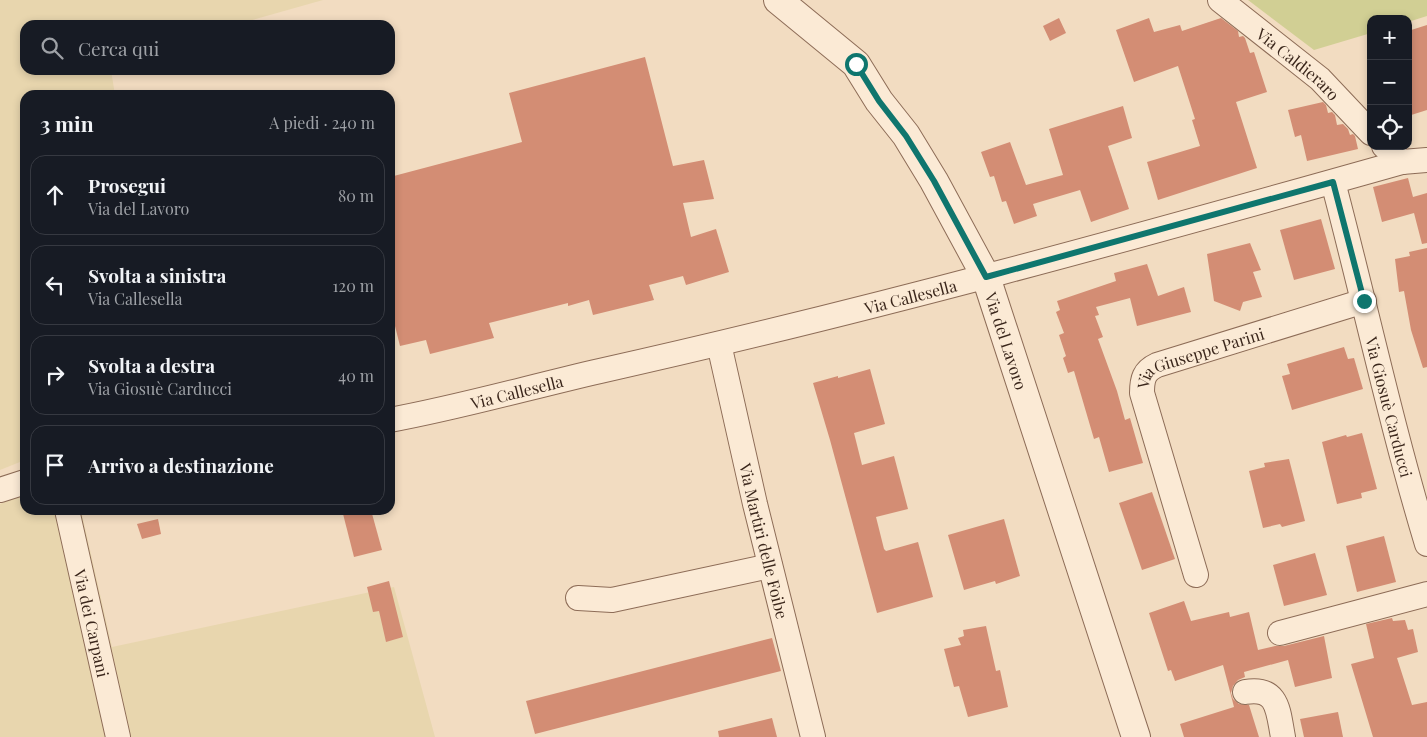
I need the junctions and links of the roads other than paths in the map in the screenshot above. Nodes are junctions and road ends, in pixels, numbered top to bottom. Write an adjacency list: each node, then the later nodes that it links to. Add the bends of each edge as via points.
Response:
1 (778, 0): 8 (street, Via del Lavoro, via 856,64 934,181)
2 (1220, 0): 3 (street, Via Caldieraro, via 1320,79)
3 (1367, 130)
4 (1388, 150): 6 (street)
5 (1427, 160): 6 (street, Via Callesella)
6 (1402, 162): 7 (street, Via Callesella)
7 (1333, 182): 8 (street, Via Callesella); 9 (street, Via Giosuè Carducci)
8 (986, 277): 10 (street, Via Callesella); 24 (street, Via del Lavoro)
9 (1364, 301): 15 (street, Via Giosuè Carducci, via 1405,470); 17 (street, Via Giuseppe Parini, via 1157,365 1144,375 1142,393)
10 (719, 344): 11 (street, Via Callesella); 16 (street, Via Martiri delle Foibe)
11 (395, 419)
12 (20, 484): 13 (street)
13 (0, 490)
14 (68, 515): 22 (street, Via dei Carpani)
15 (1427, 544)
16 (770, 566): 19 (street, via 612,600); 23 (street, Via Martiri delle Foibe)
17 (1196, 575)
18 (1427, 594): 20 (street)
19 (578, 598)
20 (1280, 633)
21 (1245, 692): 25 (street, via 1262,692 1272,698)
22 (118, 737)
23 (813, 737)
24 (1136, 737)
25 (1283, 737)

